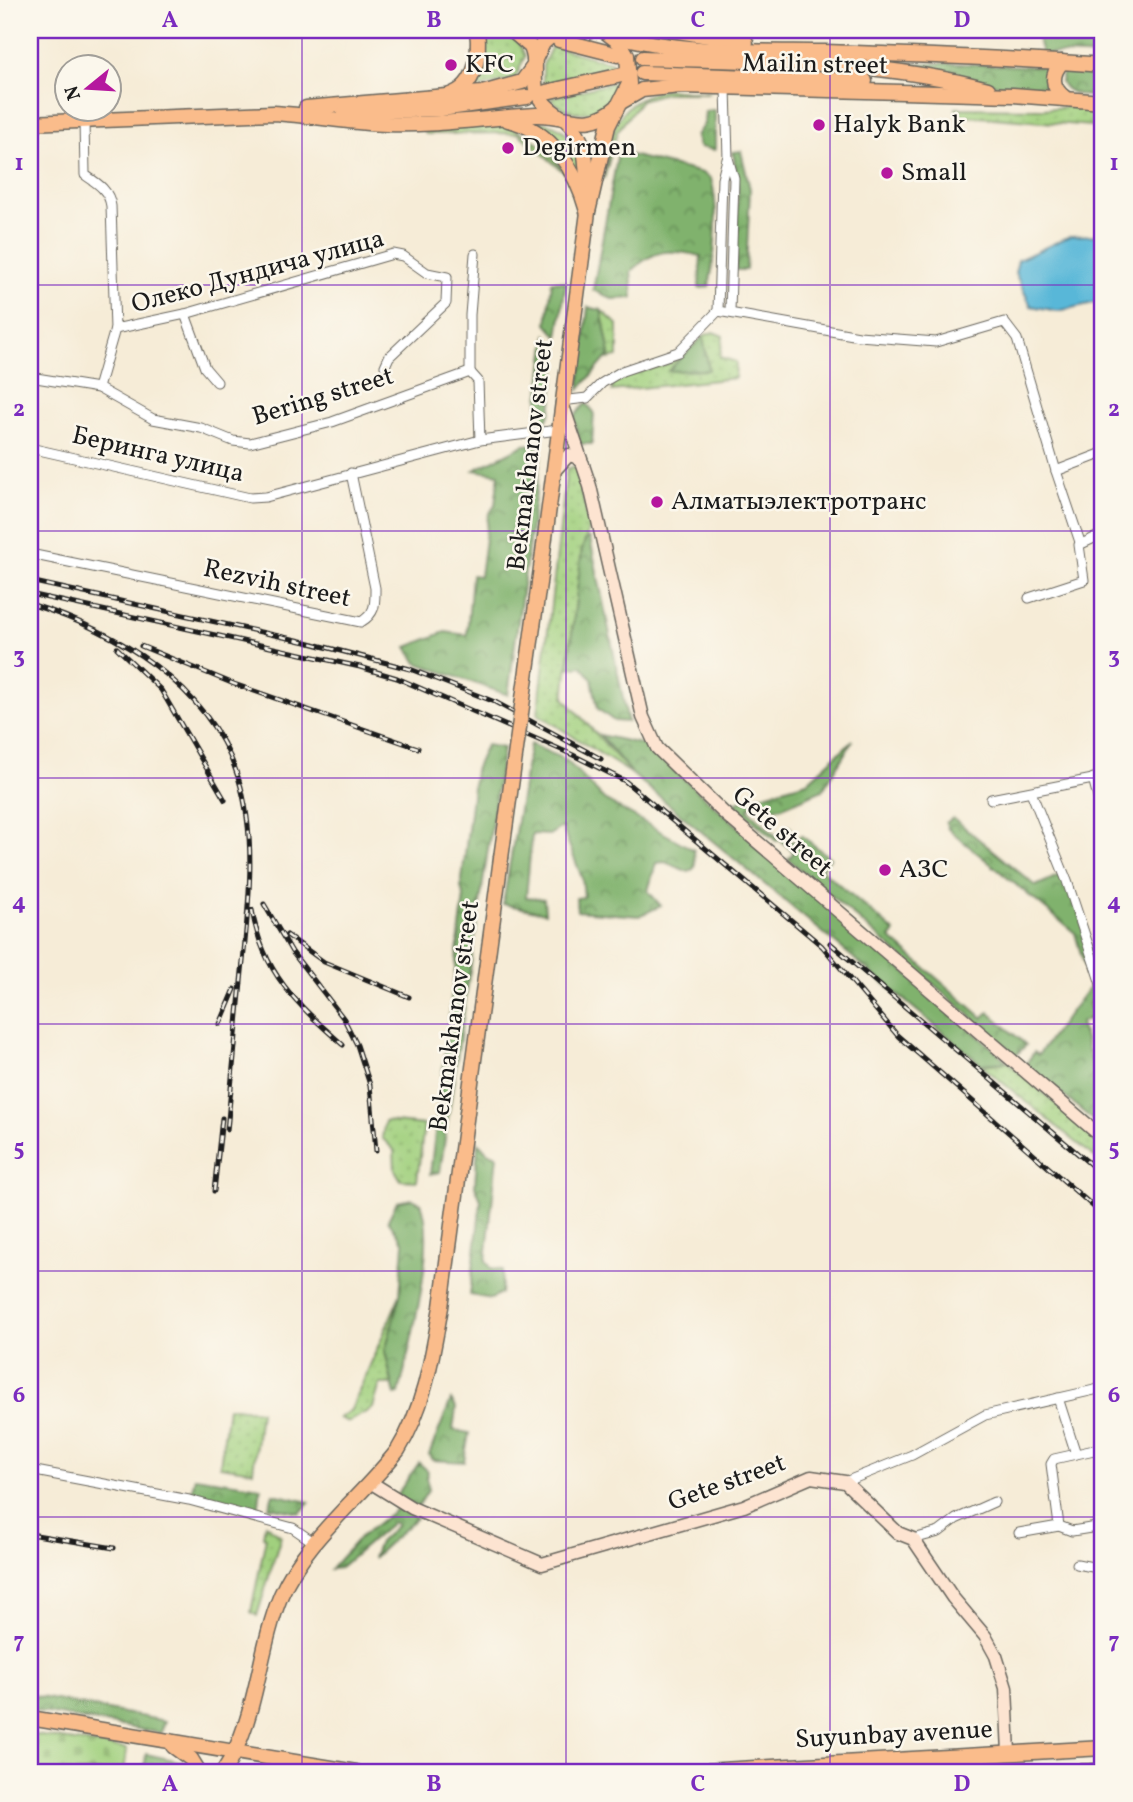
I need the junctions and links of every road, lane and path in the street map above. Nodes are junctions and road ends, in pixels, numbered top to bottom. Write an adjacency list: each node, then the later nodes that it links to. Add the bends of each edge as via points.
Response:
1 (477, 30): 17 (main road, via 471,76 460,91)
2 (511, 30): 10 (main road, via 531,47)
3 (672, 30): 6 (main road, via 734,41)
4 (607, 32): 6 (main road, Mailin street, via 715,50); 21 (main road, via 627,55 630,70)
5 (559, 35): 7 (main road); 10 (main road, via 543,43)
6 (890, 54): 9 (main road)
7 (618, 55)
8 (643, 58): 16 (main road, Mailin street, via 886,70)
9 (1062, 62): 11 (main road); 19 (main road, via 1053,77)
10 (533, 64): 17 (main road, via 522,82 510,87); 24 (main road, via 542,103)
11 (1103, 65)
12 (642, 73): 16 (main road, Mailin street, via 860,81)
13 (622, 75): 15 (main road)
14 (726, 88): 16 (main road, Mailin street); 21 (main road, Mailin street, via 651,88); 30 (street)
15 (546, 92)
16 (1013, 95): 19 (main road)
17 (449, 96): 22 (main road, via 350,102)
18 (527, 97): 23 (main road, via 441,108)
19 (1064, 97): 20 (main road)
20 (1103, 102)
21 (619, 105): 24 (main road, Mailin street, via 588,122); 31 (main road, via 604,139)
22 (273, 113): 23 (main road); 25 (main road)
23 (308, 114): 26 (main road, Mailin street, via 386,124)
24 (563, 118): 26 (main road, Mailin street); 31 (main road, via 579,135 586,157)
25 (122, 119)
26 (505, 119): 31 (main road, via 537,134 564,160 580,186)
27 (52, 122): 29 (main road)
28 (84, 122): 36 (street, via 85,175 110,196)
29 (30, 123)
30 (728, 158): 33 (street, via 722,179); 34 (street, via 734,179)
31 (588, 212): 44 (main road, Bekmakhanov street)
32 (475, 254): 40 (street)
33 (718, 311): 34 (street); 44 (street, via 678,352 621,371 587,397)
34 (730, 312): 50 (street, via 859,336 936,342 1004,322 1017,339)
35 (185, 314): 36 (street, Олеко Дундича улица); 38 (street, Олеко Дундича улица, via 393,254 403,256 427,273 447,277 443,309 389,357); 42 (street, via 205,368)
36 (115, 329): 43 (street)
37 (1103, 350): 39 (street)
38 (385, 366)
39 (1103, 369)
40 (470, 372): 43 (street, Bering street, via 332,422 250,443 153,419); 46 (street, via 478,381)
41 (30, 377): 43 (street, Bering street)
42 (217, 382)
43 (97, 388)
44 (561, 401): 45 (main road, Bekmakhanov street); 49 (main road, Gete street)
45 (558, 430): 46 (street, Беринга улица); 51 (main road, Bekmakhanov street)
46 (480, 440): 52 (street, Беринга улица)
47 (30, 448): 52 (street, Беринга улица, via 250,498)
48 (1103, 453): 50 (street)
49 (583, 464): 51 (main road, via 569,455); 62 (main road, Gete street, via 643,717 657,748 726,815)
50 (1055, 471): 54 (street)
51 (552, 472): 68 (main road, Bekmakhanov street, bridge, via 441,1307 428,1378 408,1432)
52 (351, 473): 55 (street, Rezvih street, via 375,587 376,607 361,622)
53 (1103, 534): 54 (street)
54 (1080, 542): 56 (street, via 1084,580)
55 (30, 554)
56 (1029, 598)
57 (1098, 777): 58 (street); 60 (street)
58 (1031, 792): 59 (street); 61 (street)
59 (991, 799)
60 (1103, 816)
61 (1103, 990)
62 (1103, 1139)
63 (1103, 1388): 64 (street, Gete street)
64 (1058, 1398): 66 (street); 69 (street, Gete street, via 985,1415 912,1455)
65 (1103, 1448): 66 (street)
66 (1076, 1454): 71 (street, via 1054,1459 1051,1464)
67 (30, 1470): 75 (street, via 202,1503 293,1528)
68 (370, 1482): 69 (main road, Gete street, via 412,1508 542,1564 744,1506 811,1477); 75 (main road, Bekmakhanov street)
69 (845, 1482): 74 (main road, via 898,1532)
70 (995, 1502): 74 (street, via 939,1532)
71 (1059, 1526): 72 (street, via 1072,1531); 73 (street)
72 (1103, 1526)
73 (1019, 1533)
74 (913, 1539): 82 (main road, via 996,1656 1006,1688)
75 (315, 1543): 81 (main road, Bekmakhanov street, via 291,1576 275,1610)
76 (1077, 1564): 77 (street)
77 (1103, 1569)
78 (30, 1718): 79 (main road)
79 (169, 1744): 81 (main road); 83 (main road, via 191,1759)
80 (1103, 1748): 82 (main road, Suyunbay avenue)
81 (236, 1753): 84 (main road, Bekmakhanov street); 85 (main road)
82 (1009, 1753): 86 (main road, Suyunbay avenue)
83 (200, 1772)
84 (223, 1772)
85 (356, 1772)
86 (687, 1772)

